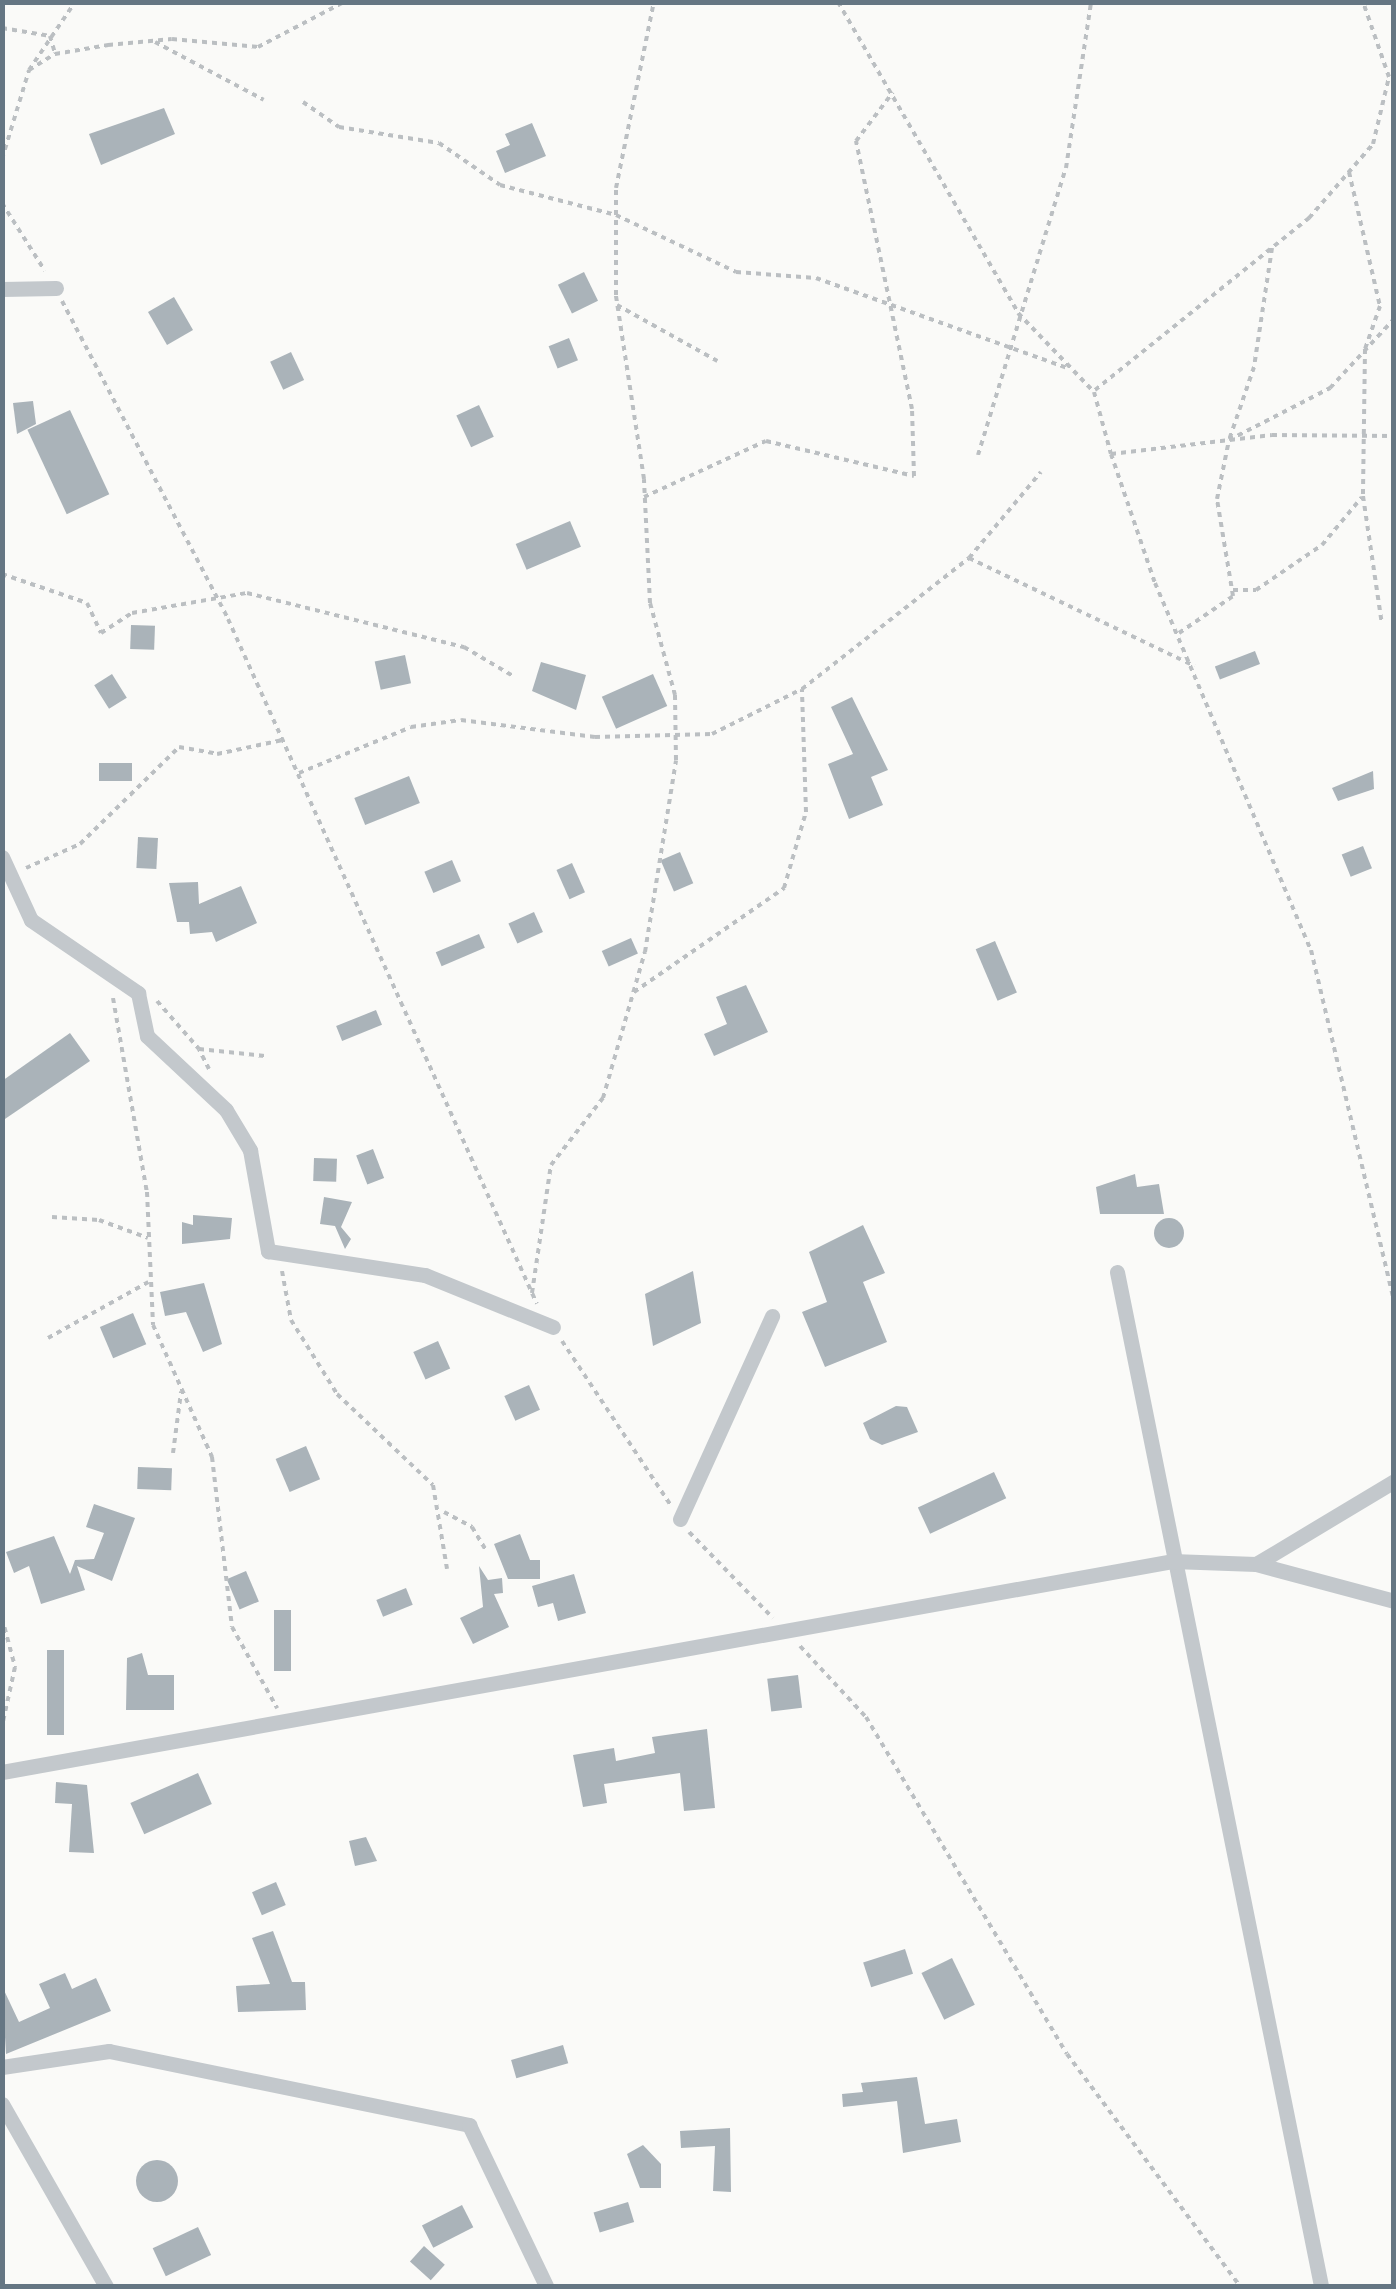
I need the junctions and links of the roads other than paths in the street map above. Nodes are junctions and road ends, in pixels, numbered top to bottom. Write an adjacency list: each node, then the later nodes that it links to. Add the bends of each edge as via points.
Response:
1 (56, 288): 2 (street)
2 (2, 289)
3 (2, 857): 4 (street)
4 (6, 879): 7 (street, via 31,920 138,994 148,1036 214,1098 250,1150 268,1251 425,1275)
5 (1117, 1272): 10 (street)
6 (772, 1316): 9 (street)
7 (553, 1327)
8 (1394, 1480): 11 (street)
9 (680, 1519)
10 (1180, 1562): 11 (street); 13 (street, via 782,1626); 18 (street)
11 (1256, 1564): 12 (street)
12 (1394, 1601)
13 (2, 1772)
14 (2, 2067): 17 (street, via 110,2052 469,2125)
15 (2, 2104): 16 (street)
16 (106, 2286)
17 (546, 2286)
18 (1321, 2286)

